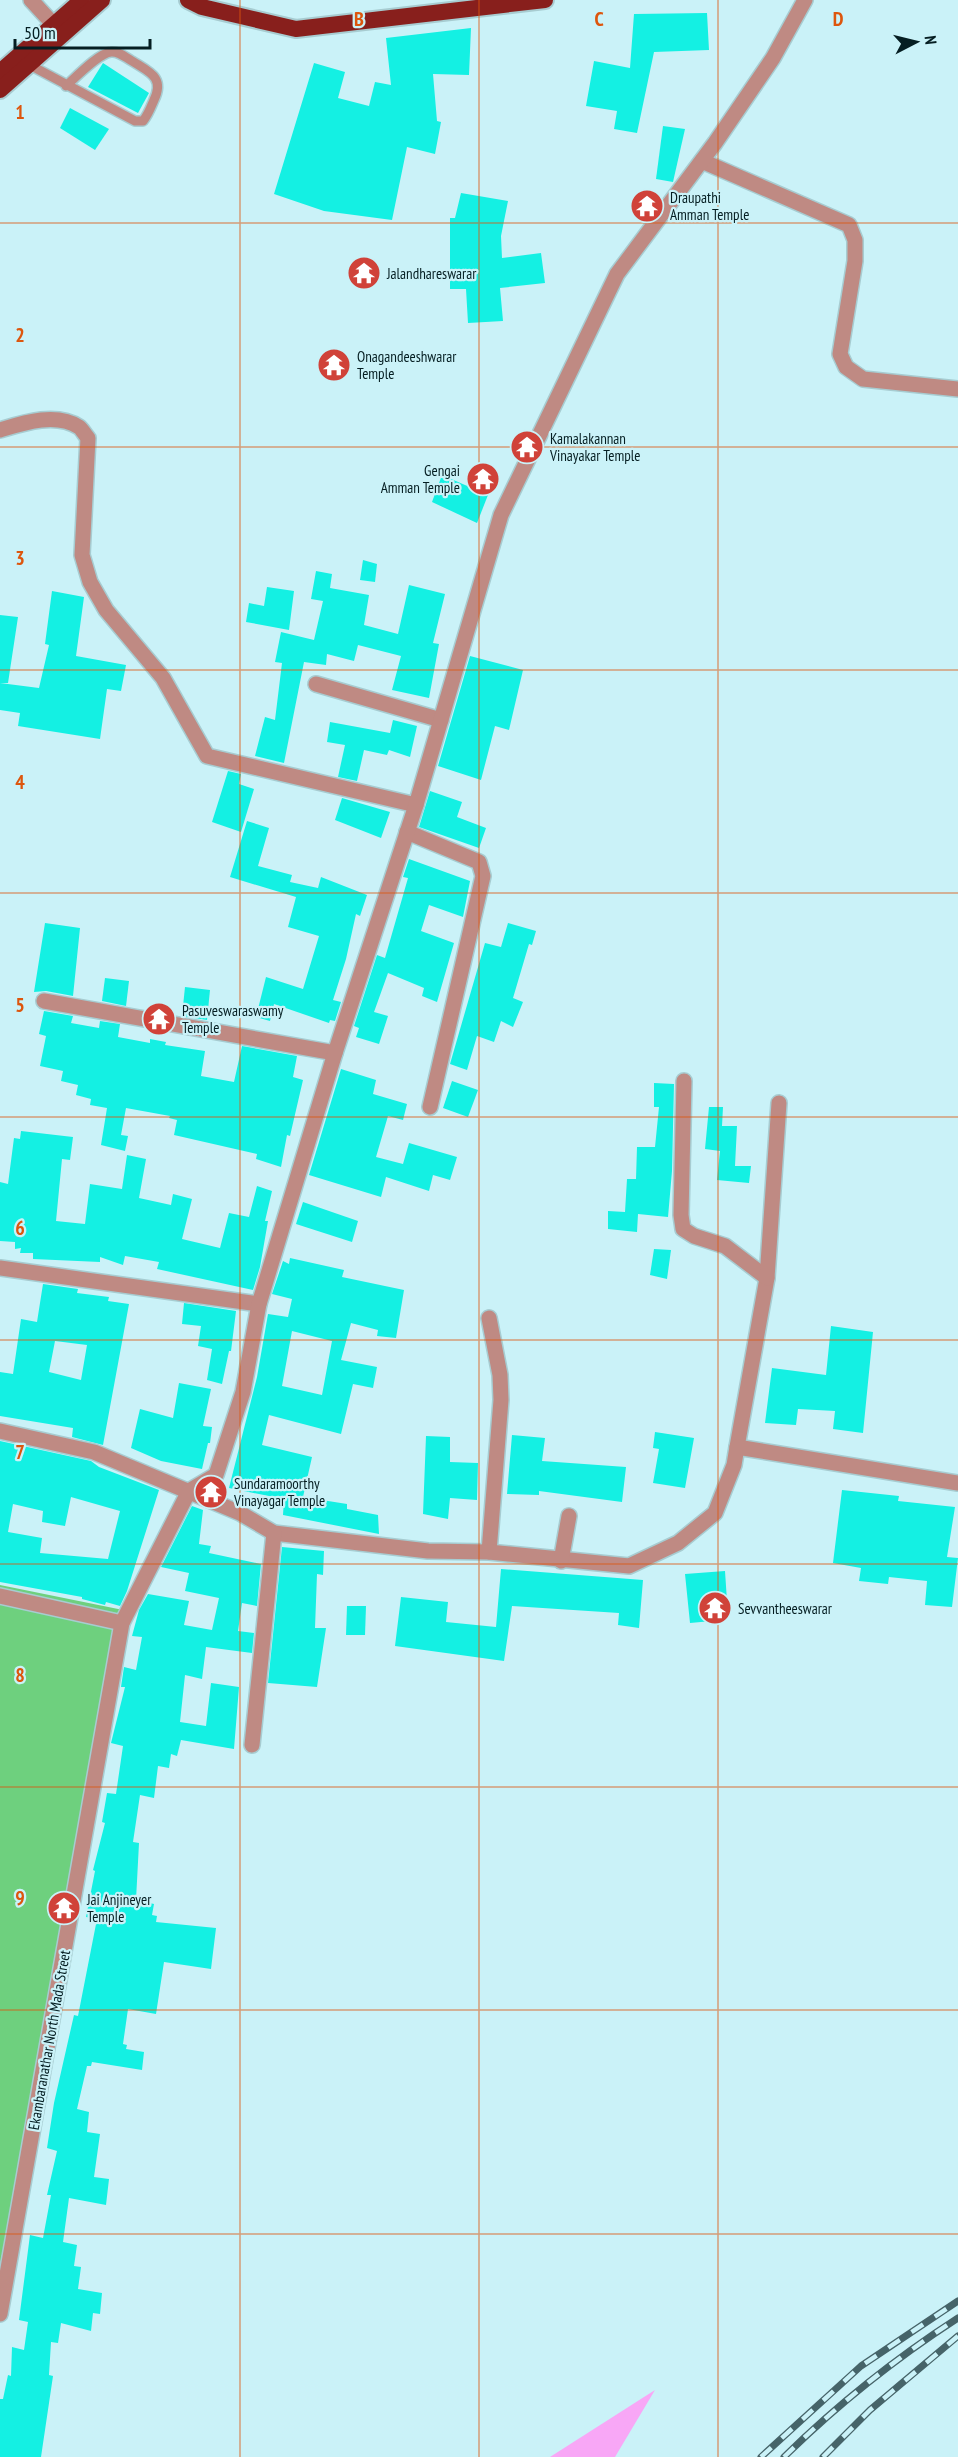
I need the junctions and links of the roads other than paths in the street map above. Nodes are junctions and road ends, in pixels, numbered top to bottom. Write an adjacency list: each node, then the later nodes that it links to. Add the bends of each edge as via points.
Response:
1 (31, 0): 7 (street)
2 (82, 0): 7 (highway)
3 (102, 0): 8 (highway)
4 (188, 0): 5 (highway, via 202,7 297,29)
5 (545, 0)
6 (805, 0): 12 (street, via 773,58)
7 (54, 25): 8 (highway)
8 (22, 61): 9 (highway); 10 (lane); 11 (highway)
9 (0, 72)
10 (66, 86): 10 (lane, via 135,121 146,117 158,92 154,75 112,51 103,54)
11 (0, 90)
12 (702, 160): 13 (street, via 849,225 855,240 855,261 840,354 846,367 863,379); 16 (street, via 617,274 501,515)
13 (958, 389)
14 (0, 430): 17 (street, via 29,421 59,421 78,427 88,438 82,555 90,582 106,610 163,678 207,756)
15 (316, 684): 16 (street)
16 (441, 720): 17 (street)
17 (416, 805): 18 (street)
18 (407, 832): 20 (street); 23 (street, via 479,862 483,876)
19 (44, 1001): 20 (street)
20 (335, 1053): 26 (street)
21 (684, 1081): 25 (street, via 684,1229 725,1246)
22 (779, 1103): 25 (street)
23 (430, 1107)
24 (0, 1268): 26 (street)
25 (767, 1278): 29 (street)
26 (259, 1304): 31 (street, via 243,1392 216,1474)
27 (489, 1318): 34 (street, via 501,1400)
28 (0, 1431): 31 (street, via 94,1452)
29 (737, 1447): 30 (street); 35 (street, via 715,1513 678,1544 629,1566)
30 (958, 1483)
31 (189, 1491): 33 (street); 37 (street, Ekambaranathar North Mada Street)
32 (568, 1516): 35 (street)
33 (274, 1533): 34 (street, via 428,1551); 38 (street)
34 (489, 1552): 35 (street)
35 (561, 1561)
36 (0, 1596): 37 (street)
37 (122, 1623): 39 (street, Ekambaranathar North Mada Street)
38 (252, 1745)
39 (0, 2314)

